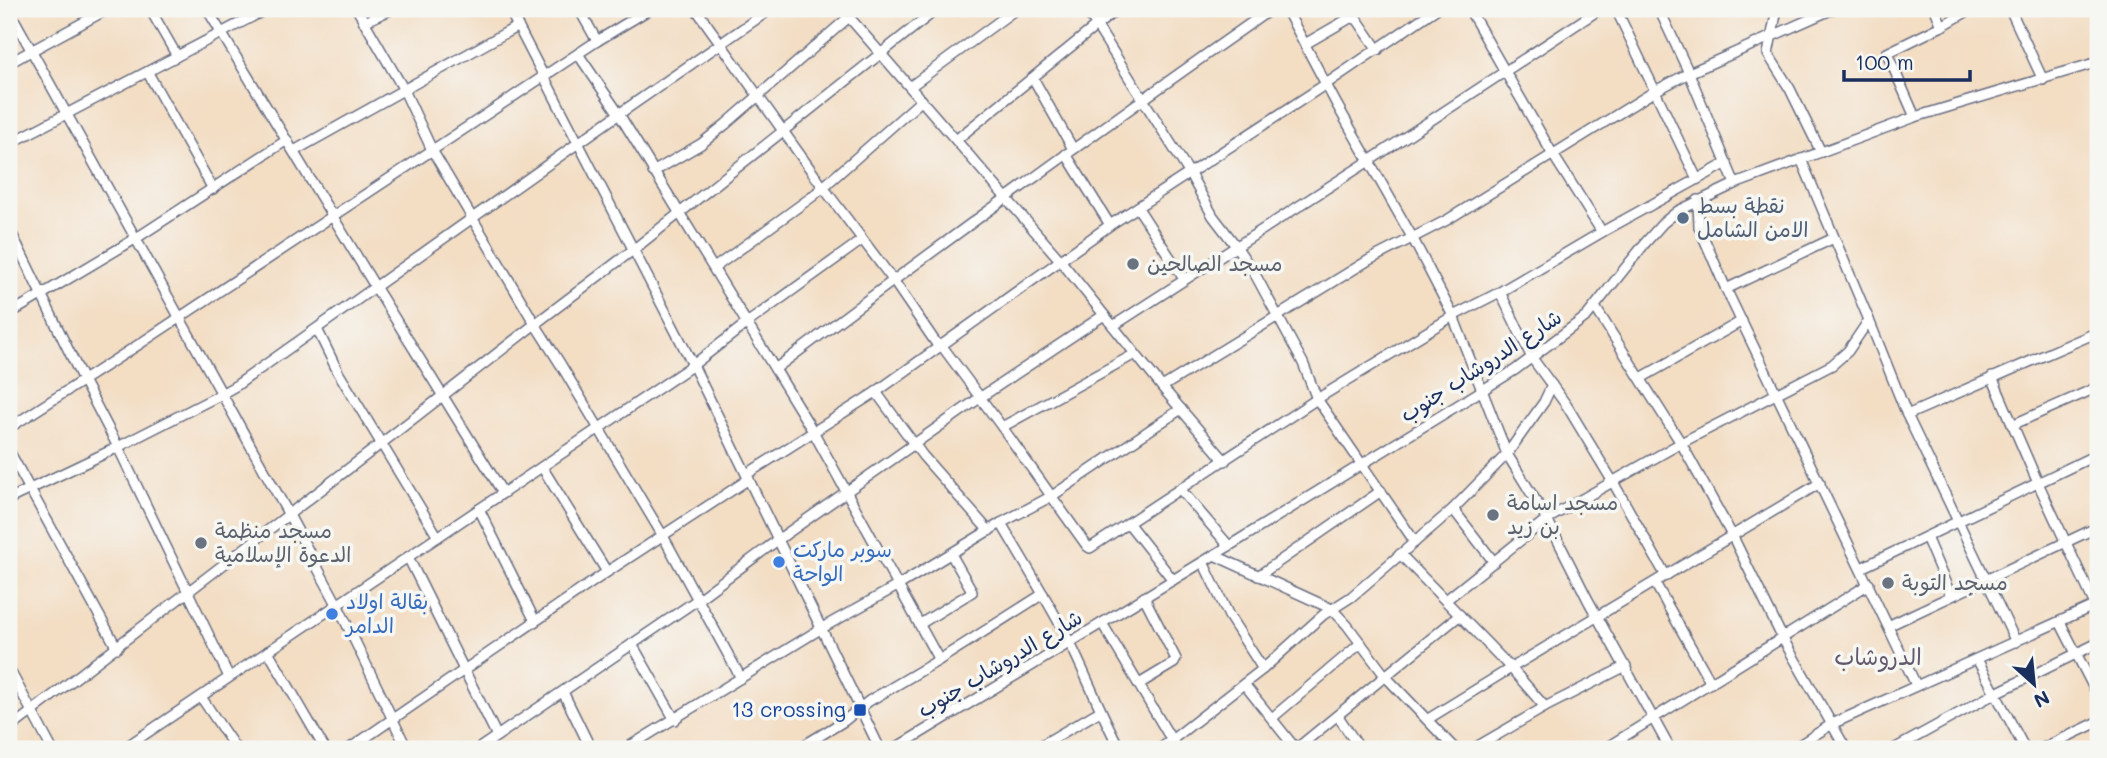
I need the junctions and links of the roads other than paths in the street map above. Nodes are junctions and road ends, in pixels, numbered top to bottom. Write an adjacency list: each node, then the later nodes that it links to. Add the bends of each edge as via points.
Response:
1 (108, 9): 41 (street)
2 (150, 9): 44 (street)
3 (207, 9): 35 (street)
4 (267, 9): 35 (street)
5 (357, 9): 31 (street)
6 (392, 9): 31 (street)
7 (509, 9): 32 (street)
8 (579, 9): 37 (street)
9 (650, 9): 37 (street)
10 (696, 9): 38 (street)
11 (771, 9): 38 (street)
12 (842, 9): 30 (street)
13 (937, 9): 42 (street)
14 (1016, 9): 54 (street)
15 (1086, 9): 33 (street)
16 (1117, 9): 33 (street)
17 (1271, 9): 58 (street)
18 (1286, 9): 39 (street)
19 (1436, 9): 40 (street)
20 (1469, 9): 47 (street)
21 (1600, 9): 47 (street)
22 (1616, 9): 56 (street)
23 (1659, 9): 49 (street)
24 (1777, 9): 36 (street)
25 (1833, 9): 36 (street)
26 (1935, 9): 34 (street)
27 (1971, 9): 34 (street)
28 (2010, 9): 52 (street)
29 (9, 10): 41 (street)
30 (849, 17): 42 (street); 57 (street)
31 (364, 22): 55 (street)
32 (518, 26): 50 (street); 55 (street)
33 (1097, 26): 51 (street); 58 (street)
34 (1942, 26): 62 (street, via 1887,53)
35 (222, 32): 44 (street); 64 (street)
36 (1772, 37): 49 (street); 71 (street, via 1768,54)
37 (597, 41): 43 (street)
38 (721, 44): 57 (street); 61 (street)
39 (1305, 44): 40 (street, via 1354,18); 53 (street)
40 (1378, 50): 53 (street)
41 (32, 51): 46 (street); 60 (street)
42 (882, 53): 54 (street); 63 (street)
43 (579, 54): 50 (street); 61 (street)
44 (177, 57): 48 (street)
45 (2098, 62): 52 (street, شارع الدروشاب جنوب)
46 (9, 63)
47 (1504, 72): 72 (street); 74 (street)
48 (148, 73): 60 (street); 81 (street)
49 (1689, 73): 56 (street); 75 (street)
50 (544, 77): 66 (street); 68 (street)
51 (1033, 78): 65 (street); 70 (street)
52 (2043, 80): 62 (street, شارع الدروشاب جنوب)
53 (1326, 84): 74 (street); 77 (street)
54 (911, 86): 59 (street)
55 (404, 90): 68 (street); 69 (street)
56 (1655, 91): 72 (street); 78 (street)
57 (759, 96): 63 (street); 76 (street, via 701,144)
58 (1143, 98): 70 (street); 77 (street)
59 (922, 100): 65 (street); 80 (street)
60 (67, 113): 67 (street); 93 (street)
61 (619, 114): 66 (street); 76 (street)
62 (1915, 117): 71 (street, شارع الدروشاب جنوب)
63 (784, 131): 80 (street); 85 (street)
64 (287, 140): 69 (street); 81 (street)
65 (956, 140): 82 (street)
66 (577, 144): 87 (street); 96 (street)
67 (9, 145)
68 (432, 150): 86 (street); 87 (street)
69 (294, 151): 86 (street)
70 (1070, 152): 82 (street); 88 (street)
71 (1821, 152): 73 (street, شارع الدروشاب جنوب)
72 (1552, 153): 90 (street); 91 (street)
73 (1801, 159): 79 (street, شارع الدروشاب جنوب); 92 (street)
74 (1369, 162): 91 (street); 95 (street)
75 (1727, 163): 78 (street); 79 (street)
76 (653, 172): 85 (street)
77 (1190, 174): 84 (street); 95 (street)
78 (1697, 179): 90 (street)
79 (1735, 184): 83 (street, شارع الدروشاب جنوب)
80 (823, 187): 94 (street); 98 (street)
81 (212, 189): 93 (street)
82 (1007, 198): 97 (street); 100 (street)
83 (1698, 200): 102 (street, via 1699,227); 105 (street, شارع الدروشاب جنوب, via 1663,223)
84 (1138, 208): 88 (street); 99 (street)
85 (679, 213): 96 (street); 98 (street)
86 (333, 216): 101 (street); 110 (street)
87 (472, 219): 101 (street); 114 (street)
88 (1110, 225): 97 (street)
89 (9, 228): 104 (street)
90 (1602, 232): 103 (street)
91 (1412, 237): 108 (street); 109 (street)
92 (1834, 237): 102 (street); 111 (street)
93 (135, 239): 104 (street); 110 (street)
94 (862, 240): 100 (street); 113 (street)
95 (1236, 246): 99 (street); 108 (street)
96 (633, 250): 114 (street); 121 (street)
97 (1060, 260): 107 (street); 118 (street)
98 (715, 268): 113 (street)
99 (1184, 279): 115 (street)
100 (893, 280): 118 (street); 122 (street)
101 (376, 288): 116 (street); 133 (street)
102 (1726, 289): 112 (street)
103 (1500, 292): 109 (street); 120 (street)
104 (41, 295): 106 (street); 125 (street)
105 (1595, 307): 120 (street, شارع الدروشاب جنوب); 124 (street)
106 (9, 314)
107 (1104, 314): 115 (street); 134 (street)
108 (1279, 316): 127 (street); 135 (street)
109 (1453, 316): 129 (street); 135 (street)
110 (178, 318): 125 (street); 132 (street)
111 (1869, 320): 131 (street, via 1832,365); 137 (street)
112 (1742, 321): 124 (street); 131 (street)
113 (747, 323): 121 (street); 122 (street)
114 (535, 324): 133 (street); 141 (street)
115 (1113, 326): 119 (street)
116 (317, 329): 132 (street); 143 (street)
117 (2098, 332): 123 (street)
118 (942, 346): 130 (street); 134 (street)
119 (1135, 354): 127 (street); 139 (street)
120 (1532, 358): 126 (street); 129 (street, شارع الدروشاب جنوب)
121 (693, 365): 141 (street); 153 (street)
122 (775, 369): 142 (street)
123 (1992, 377): 137 (street); 138 (street)
124 (1641, 378): 144 (street)
125 (83, 380): 140 (street); 146 (street)
126 (1552, 385): 148 (street); 154 (street)
127 (1162, 387): 136 (street)
128 (2098, 387): 138 (street)
129 (1482, 391): 148 (street); 151 (street, شارع الدروشاب جنوب)
130 (876, 393): 142 (street); 145 (street)
131 (1778, 393): 144 (street); 155 (street)
132 (222, 394): 146 (street); 166 (street)
133 (442, 396): 143 (street); 161 (street)
134 (981, 397): 139 (street); 145 (street)
135 (1317, 399): 150 (street); 151 (street)
136 (1181, 409): 150 (street); 162 (street)
137 (1907, 415): 168 (street)
138 (2012, 425): 156 (street)
139 (1002, 427): 162 (street)
140 (9, 428)
141 (599, 429): 152 (street); 173 (street)
142 (814, 433): 153 (street); 160 (street)
143 (382, 443): 166 (street); 174 (street)
144 (1681, 443): 154 (street); 175 (street)
145 (914, 445): 160 (street); 172 (street)
146 (118, 447): 157 (street); 196 (street)
147 (9, 451): 157 (street)
148 (1507, 454): 165 (street); 167 (street)
149 (2098, 454): 156 (street)
150 (1225, 461): 158 (street)
151 (1362, 463): 159 (street); 180 (street, شارع الدروشاب جنوب)
152 (542, 467): 161 (street); 188 (street)
153 (748, 477): 173 (street); 177 (street)
154 (1613, 482): 167 (street); 190 (street)
155 (1820, 483): 175 (street); 187 (street)
156 (2038, 483): 168 (street); 178 (street)
157 (30, 489): 163 (street); 219 (street)
158 (1180, 489): 170 (street); 180 (street)
159 (1381, 491): 179 (street); 189 (street)
160 (847, 492): 177 (street); 195 (street)
161 (503, 493): 164 (street)
162 (1052, 496): 169 (street); 170 (street, via 1090,548)
163 (9, 499)
164 (479, 509): 174 (street); 207 (street)
165 (1453, 509): 179 (street); 186 (street)
166 (289, 514): 196 (street); 202 (street)
167 (1546, 519): 186 (street); 206 (street)
168 (1958, 522): 176 (street); 191 (street)
169 (1001, 523): 172 (street); 197 (street)
170 (1129, 524): 192 (street)
171 (2098, 527): 178 (street)
172 (989, 531): 181 (street)
173 (663, 536): 188 (street); 200 (street)
174 (438, 537): 184 (street)
175 (1733, 537): 190 (street); 213 (street)
176 (1926, 537): 187 (street); 198 (street)
177 (779, 539): 200 (street); 212 (street)
178 (2066, 541): 191 (street); 203 (street)
179 (1415, 542): 182 (street)
180 (1229, 546): 183 (street, شارع الدروشاب جنوب)
181 (951, 554): 195 (street); 210 (street, via 972,593)
182 (1400, 554): 201 (street); 204 (street)
183 (1214, 555): 185 (street, شارع الدروشاب جنوب); 189 (street)
184 (408, 558): 202 (street); 228 (street)
185 (1203, 562): 192 (street, شارع الدروشاب جنوب); 227 (street, via 1229,616)
186 (1494, 562): 201 (street)
187 (1861, 568): 194 (street)
188 (607, 572): 207 (street)
189 (1258, 576): 204 (street)
190 (1666, 576): 193 (street)
191 (1986, 579): 198 (street); 214 (street)
192 (1173, 580): 199 (street, شارع الدروشاب جنوب)
193 (1655, 583): 206 (street); 232 (street)
194 (1869, 584): 211 (street); 213 (street)
195 (899, 585): 210 (street); 212 (street)
196 (188, 592): 219 (street); 229 (street)
197 (1043, 594): 215 (street); 223 (street)
198 (1951, 596): 211 (street)
199 (1144, 597): 209 (street, شارع الدروشاب جنوب); 233 (street, via 1176,659)
200 (697, 600): 218 (street); 231 (street)
201 (1446, 600): 205 (street)
202 (337, 604): 220 (street); 247 (street)
203 (2098, 607): 208 (street)
204 (1332, 609): 216 (street); 227 (street)
205 (1460, 615): 225 (street); 230 (street)
206 (1598, 617): 224 (street); 225 (street)
207 (535, 621): 228 (street)
208 (2060, 622): 214 (street); 221 (street)
209 (1102, 623): 215 (street, شارع الدروشاب جنوب); 233 (street)
210 (920, 624): 223 (street)
211 (1888, 626): 235 (street)
212 (821, 628): 231 (street); 240 (street)
213 (1783, 639): 232 (street); 251 (street)
214 (2016, 642): 222 (street)
215 (1069, 643): 242 (street); 268 (street, شارع الدروشاب جنوب)
216 (1361, 643): 230 (street); 246 (street)
217 (2098, 643): 221 (street)
218 (632, 644): 236 (street); 249 (street)
219 (117, 648): 243 (street)
220 (268, 651): 229 (street); 260 (street)
221 (2077, 653): 237 (street); 238 (street)
222 (1977, 659): 235 (street); 237 (street)
223 (939, 660): 240 (street)
224 (1626, 666): 241 (street); 245 (street)
225 (1511, 668): 241 (street); 248 (street)
226 (9, 669): 243 (street)
227 (1263, 669): 234 (street)
228 (463, 670): 247 (street); 253 (street)
229 (229, 677): 239 (street)
230 (1386, 677): 244 (street); 248 (street)
231 (740, 678): 249 (street)
232 (1711, 683): 245 (street)
233 (1139, 684): 255 (street)
234 (1244, 684): 246 (street); 255 (street)
235 (1916, 685): 251 (street)
236 (563, 692): 253 (street); 264 (street)
237 (1994, 694): 280 (street); 281 (street)
238 (2098, 696)
239 (201, 697): 254 (street); 259 (street)
240 (859, 708): 266 (street); 267 (street)
241 (1545, 708): 275 (street)
242 (1100, 712): 269 (street); 270 (street)
243 (32, 713): 252 (street); 256 (street)
244 (1338, 716): 272 (street); 273 (street)
245 (1654, 717): 276 (street); 277 (street)
246 (1272, 718): 272 (street)
247 (393, 719): 261 (street); 262 (street)
248 (1428, 719): 274 (street)
249 (675, 720): 265 (street)
250 (2098, 722): 282 (street)
251 (1832, 724): 278 (street); 279 (street)
252 (9, 729)
253 (497, 736): 263 (street)
254 (136, 740): 257 (street); 258 (street)
255 (1174, 745): 271 (street)
256 (52, 749)
257 (123, 749)
258 (142, 749)
259 (236, 749)
260 (325, 749)
261 (349, 749)
262 (407, 749)
263 (478, 749)
264 (592, 749)
265 (625, 749)
266 (798, 749)
267 (880, 749)
268 (894, 749)
269 (1035, 749)
270 (1120, 749)
271 (1160, 749)
272 (1296, 749)
273 (1360, 749)
274 (1455, 749)
275 (1474, 749)
276 (1604, 749)
277 (1670, 749)
278 (1793, 749)
279 (1846, 749)
280 (1894, 749)
281 (2025, 749)
282 (2041, 749)

